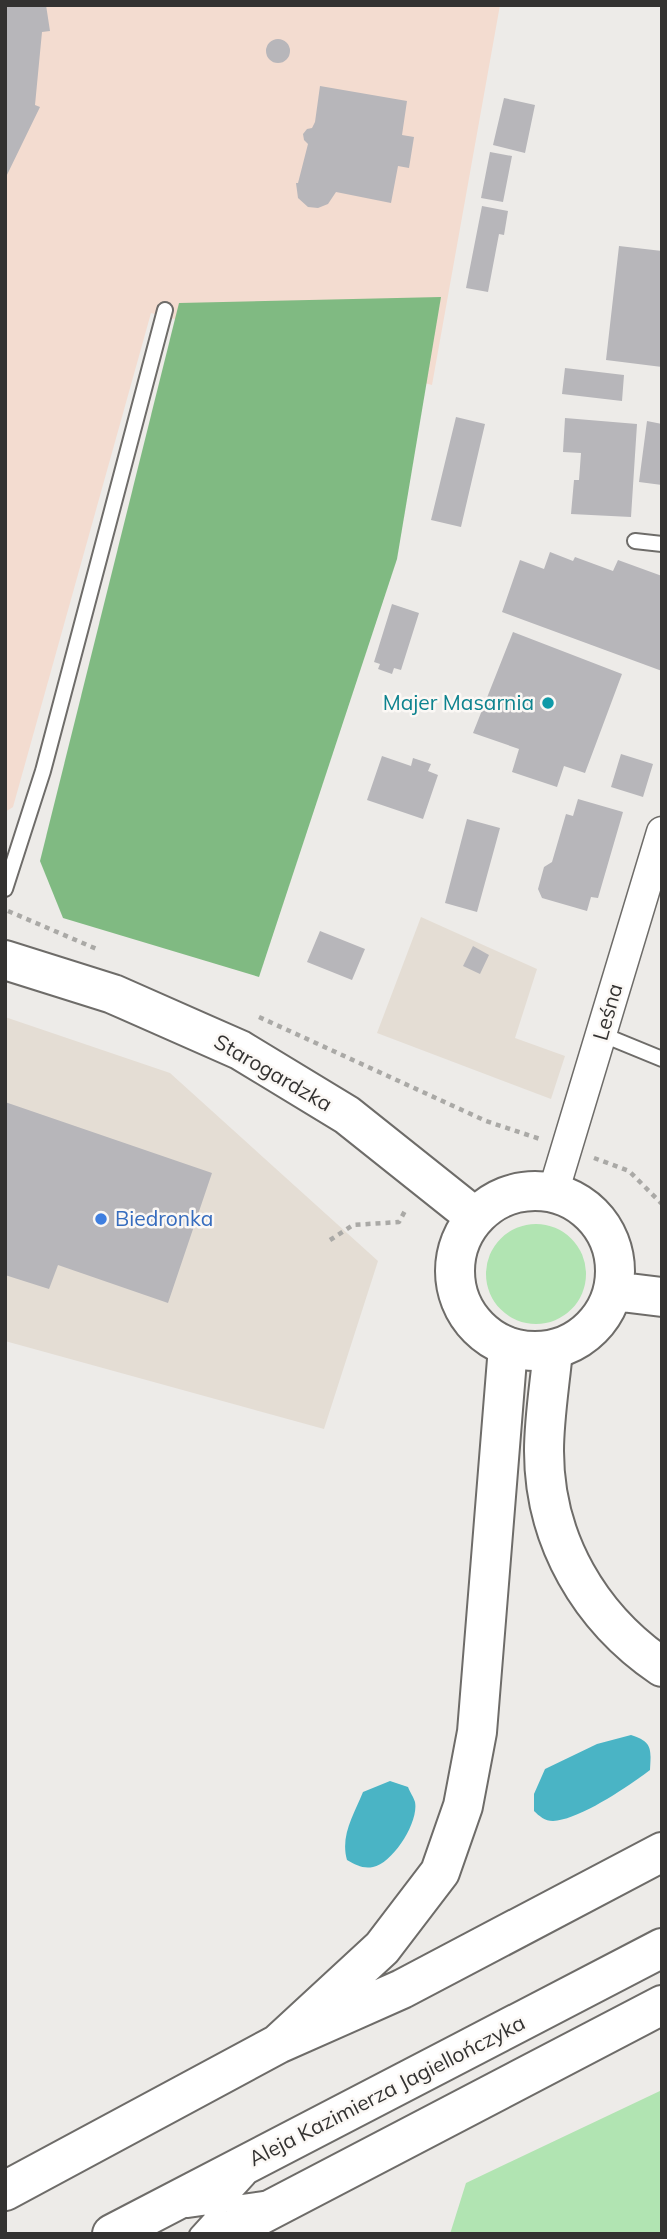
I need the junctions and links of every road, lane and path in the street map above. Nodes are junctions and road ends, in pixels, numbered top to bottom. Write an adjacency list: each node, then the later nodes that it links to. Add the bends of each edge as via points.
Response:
1 (165, 310): 5 (lane, via 43,771)
2 (635, 541): 3 (lane)
3 (662, 544)
4 (662, 832): 10 (street, Leśna)
5 (5, 889)
6 (5, 910): 7 (path)
7 (105, 952)
8 (5, 960): 16 (main road, Starogardzka, via 113,994 240,1050 347,1115)
9 (254, 1015): 12 (path, via 486,1121)
10 (601, 1034): 11 (lane); 12 (street, Leśna)
11 (662, 1059)
12 (568, 1149): 13 (street, Leśna); 14 (path, via 629,1171)
13 (554, 1193): 16 (main road, via 525,1191 497,1199); 18 (main road, via 583,1206 604,1229 615,1260)
14 (662, 1204)
15 (406, 1209): 17 (path, via 399,1222 353,1225)
16 (475, 1217): 20 (main road, via 459,1244 454,1276 462,1306 481,1332)
17 (330, 1240)
18 (613, 1291): 19 (main road); 21 (main road, via 605,1312 591,1329)
19 (662, 1297)
20 (508, 1348): 21 (main road); 26 (main road, via 479,1708 463,1806 440,1872 382,1948)
21 (553, 1350): 22 (main road, via 544,1451 547,1489 562,1546 582,1587 610,1624)
22 (662, 1667)
23 (662, 1852): 26 (main road, via 402,1989)
24 (662, 1948): 27 (main road, Aleja Kazimierza Jagiellończyka)
25 (662, 2005): 30 (main road, via 300,2194)
26 (278, 2044): 28 (main road)
27 (275, 2147): 29 (main road, Aleja Kazimierza Jagiellończyka); 30 (lane)
28 (5, 2191)
29 (147, 2215): 30 (lane); 31 (main road, Aleja Kazimierza Jagiellończyka)
30 (224, 2219): 32 (lane)
31 (113, 2234)
32 (197, 2234)

